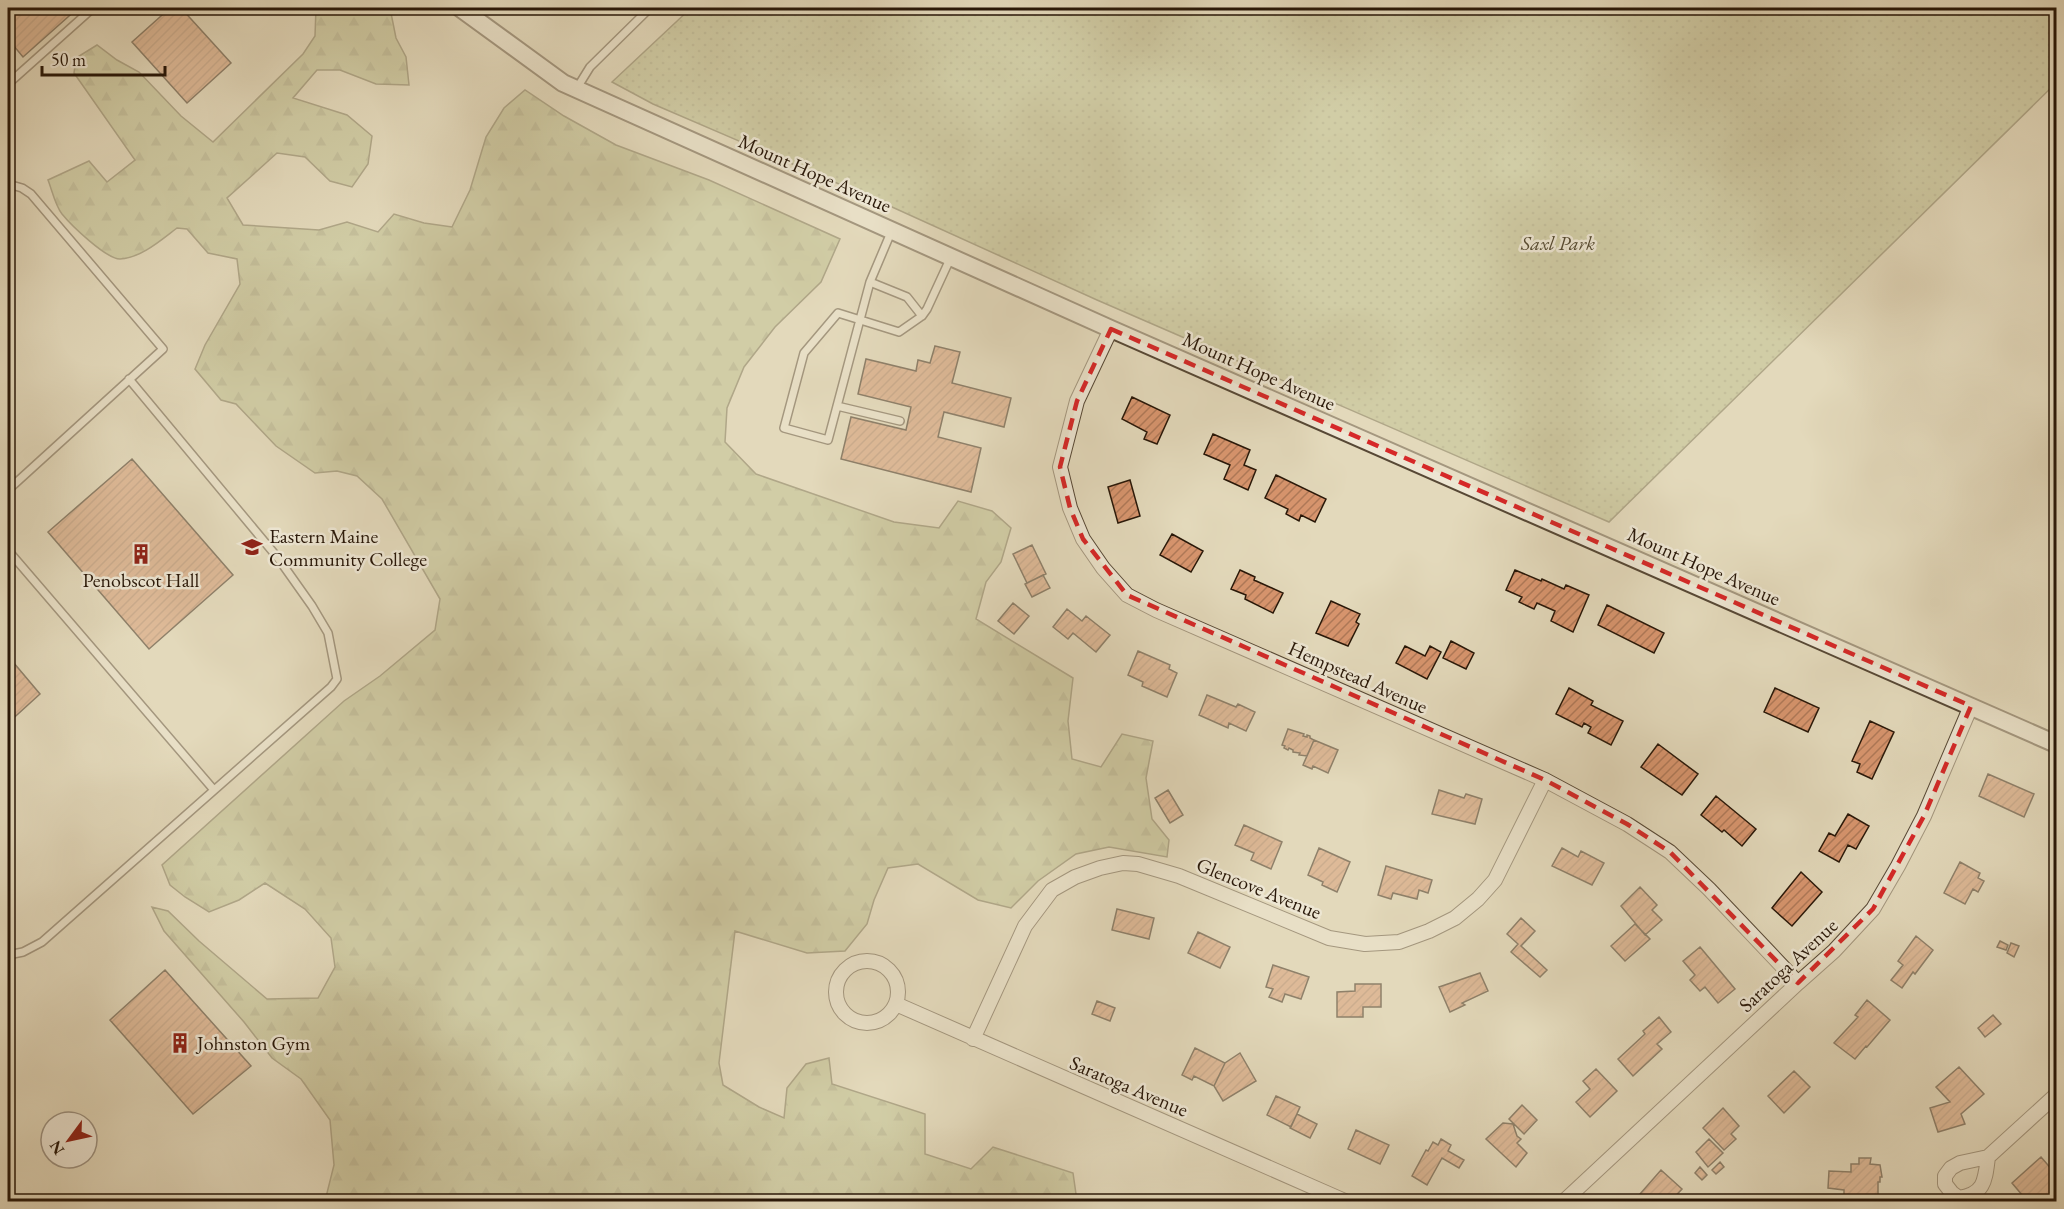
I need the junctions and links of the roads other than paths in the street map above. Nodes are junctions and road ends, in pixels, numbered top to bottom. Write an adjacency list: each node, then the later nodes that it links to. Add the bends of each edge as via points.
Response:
1 (93, 8): 4 (lane)
2 (460, 8): 5 (street, Mount Hope Avenue, via 563,83)
3 (650, 8): 5 (lane, via 590,67)
4 (8, 84)
5 (577, 89): 7 (street, Mount Hope Avenue)
6 (8, 184): 13 (lane, via 31,194 163,349)
7 (892, 230): 8 (street, Mount Hope Avenue); 9 (lane)
8 (951, 257): 10 (lane); 12 (street, Mount Hope Avenue)
9 (870, 282): 10 (lane, via 908,297); 11 (lane)
10 (921, 316): 11 (lane, via 899,332)
11 (859, 319): 14 (lane); 14 (lane, via 838,313 804,353 784,428 828,440)
12 (1112, 329): 18 (street, Mount Hope Avenue); 20 (street, Hempstead Avenue, via 1077,401 1060,467 1083,539 1127,595)
13 (129, 379): 16 (lane); 21 (lane, via 278,558 319,616 333,649 337,679 331,687)
14 (837, 406): 15 (lane)
15 (900, 421)
16 (8, 490)
17 (12, 555): 21 (lane)
18 (1971, 706): 19 (street, Mount Hope Avenue); 23 (street, Saratoga Avenue, via 1924,816 1873,909)
19 (2056, 744)
20 (1545, 780): 23 (street, Hempstead Avenue, via 1670,852); 25 (street, Glencove Avenue, via 1495,880 1455,918 1399,942 1365,944 1329,938 1179,876 1138,864 1123,863 1075,877 1052,890 1025,926)
21 (214, 790): 22 (lane, via 42,942)
22 (8, 955)
23 (1798, 983): 29 (street, Saratoga Avenue)
24 (896, 1004): 24 (street, via 893,974 876,962 855,963 840,977 837,997 854,1020 864,1023 883,1019); 25 (street, Saratoga Avenue)
25 (973, 1040): 28 (street, Saratoga Avenue)
26 (2056, 1095): 27 (street)
27 (1988, 1157)
28 (1347, 1202)
29 (1563, 1202)

